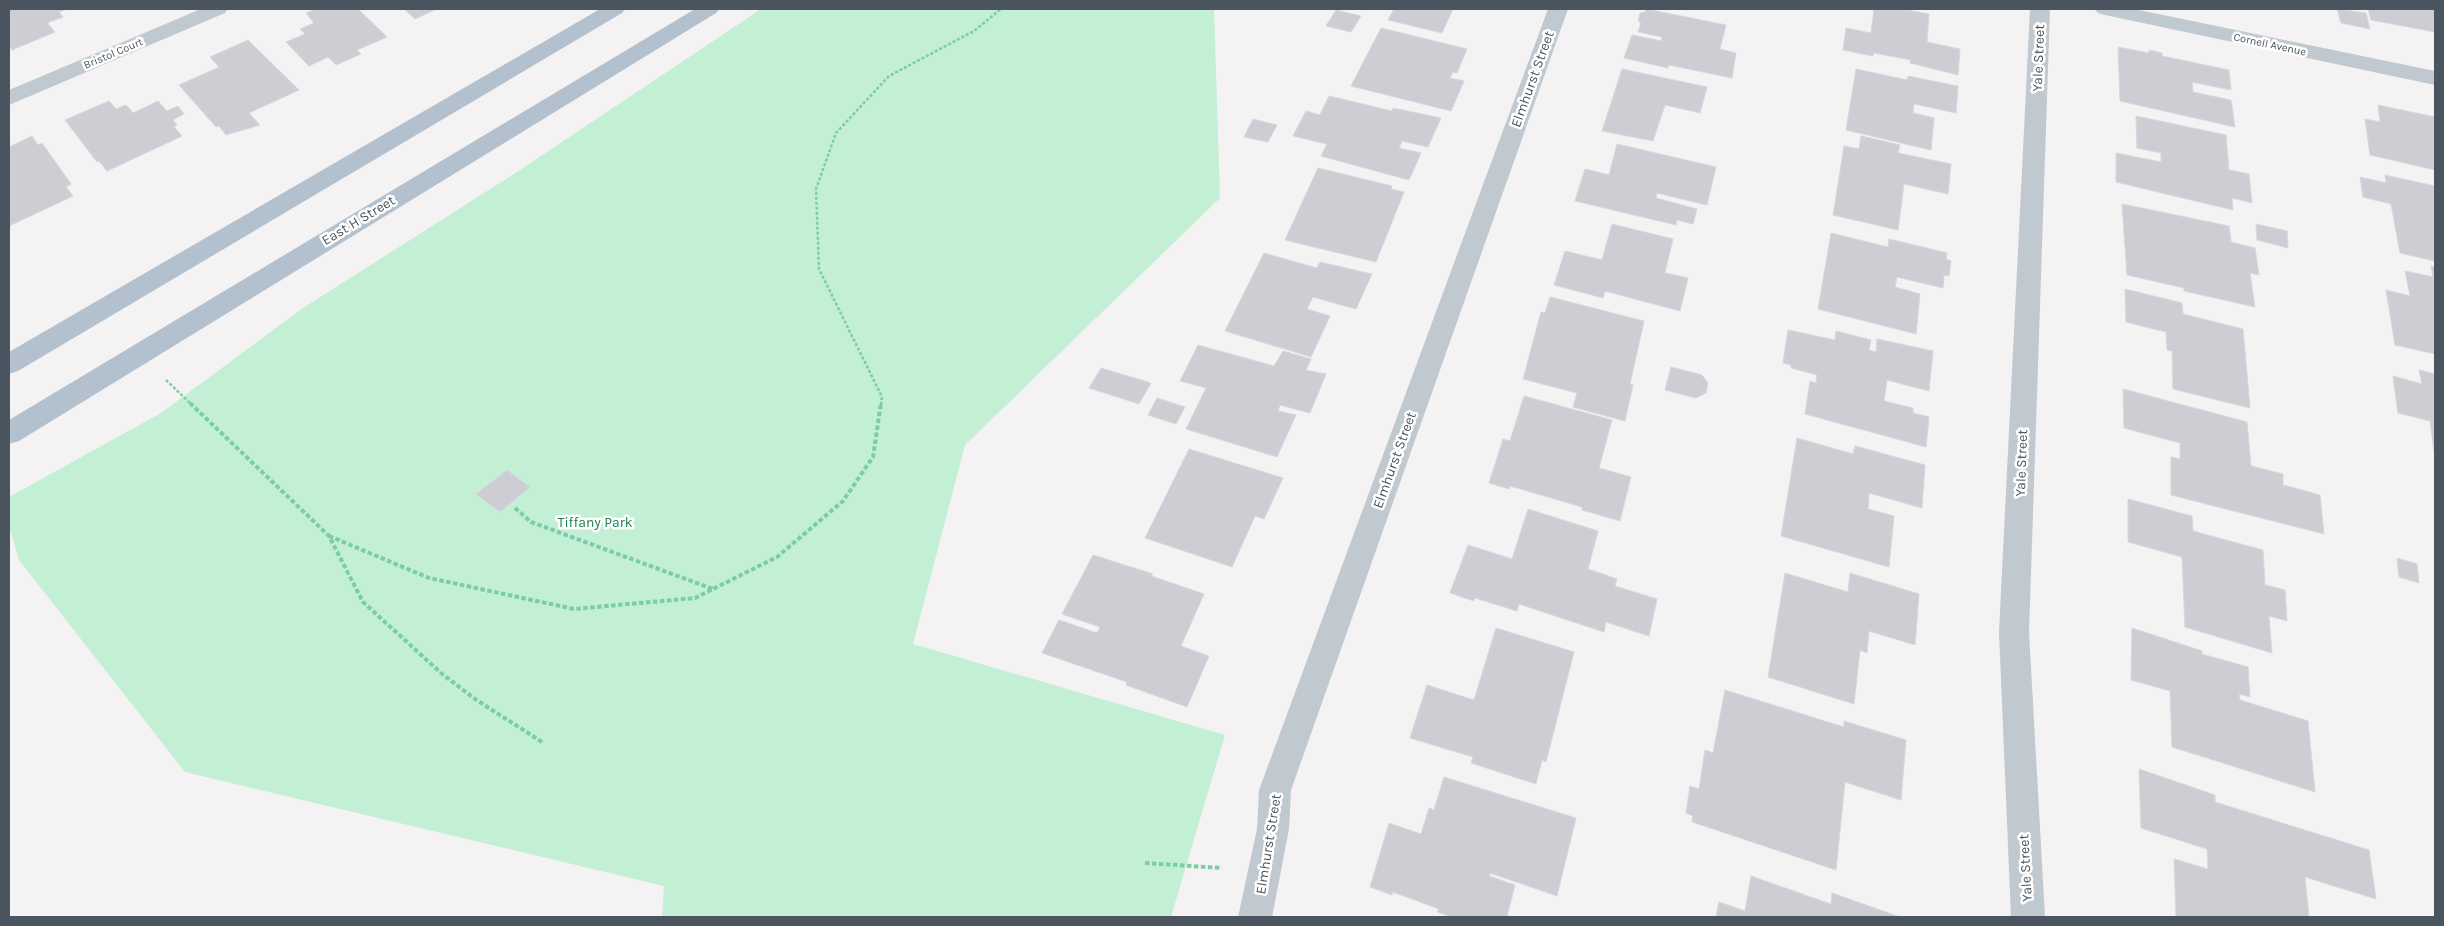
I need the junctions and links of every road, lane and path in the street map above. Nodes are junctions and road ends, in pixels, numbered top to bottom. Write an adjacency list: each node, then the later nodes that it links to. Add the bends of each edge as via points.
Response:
1 (218, 9): 9 (street, Bristol Court)
2 (615, 9): 11 (main road)
3 (709, 9): 10 (main road, East H Street)
4 (1001, 9): 15 (path, via 974,31 889,76 836,132 816,189 820,269 882,397 873,457 843,501 777,557)
5 (1558, 9): 18 (street, Elmhurst Street, via 1275,790 1273,829)
6 (2040, 9): 20 (street, Yale Street, via 2014,632)
7 (2106, 9): 8 (street, Cornell Avenue)
8 (2435, 78)
9 (9, 98)
10 (138, 354): 12 (main road, East H Street); 14 (path)
11 (9, 364)
12 (9, 433)
13 (515, 508): 15 (path, via 531,522)
14 (329, 536): 15 (path, via 429,578 574,609 695,598); 16 (path, via 363,602 441,673)
15 (714, 589)
16 (542, 742)
17 (1145, 863): 18 (path)
18 (1265, 871): 19 (street, Elmhurst Street)
19 (1255, 917)
20 (2028, 917)

